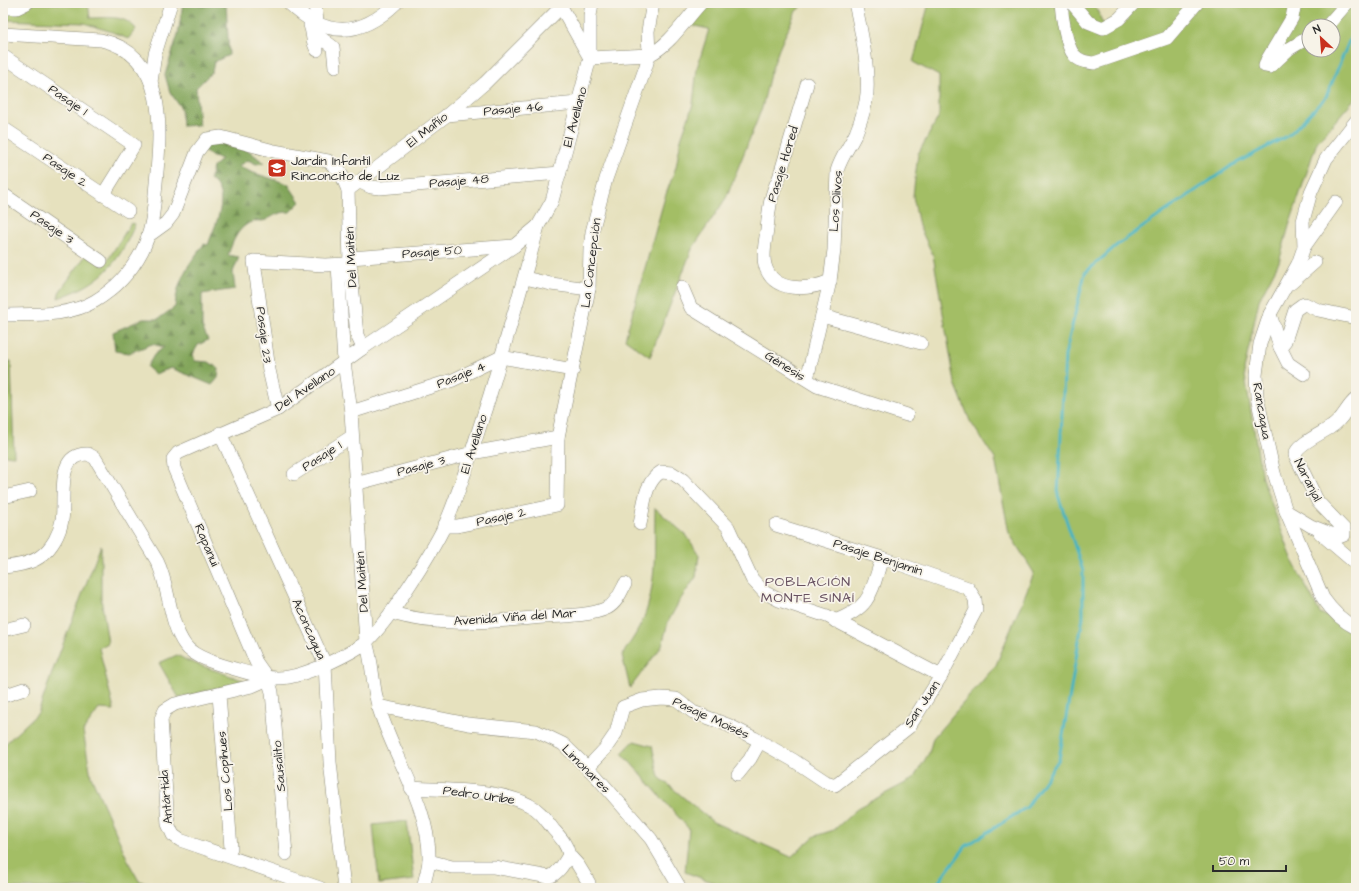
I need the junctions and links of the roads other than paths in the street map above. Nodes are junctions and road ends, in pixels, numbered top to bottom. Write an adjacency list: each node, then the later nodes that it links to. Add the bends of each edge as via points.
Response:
1 (27, 3): 17 (street, via 17,8)
2 (171, 3): 28 (street, via 155,54)
3 (289, 3): 20 (street)
4 (315, 3): 20 (street)
5 (396, 3): 18 (street)
6 (592, 3): 26 (street, El Avellano)
7 (653, 3): 24 (street, La Concepción, via 648,31)
8 (701, 3): 24 (street, via 657,51)
9 (855, 3): 50 (street, Los Olivos, via 864,45 867,90 864,109 855,134 837,171 834,250)
10 (1061, 3): 13 (street, via 1070,49 1074,56 1083,62 1094,63 1167,38)
11 (1072, 3): 12 (street, via 1088,22 1103,28 1119,19)
12 (1134, 3)
13 (1197, 3)
14 (1295, 3): 22 (street, via 1292,18 1265,66 1270,67)
15 (1347, 3): 19 (street)
16 (560, 5): 26 (street); 31 (street, El Mañío, via 485,83)
17 (3, 8)
18 (386, 8): 20 (street, via 374,22 358,29 338,29)
19 (1334, 18)
20 (312, 23): 23 (street, via 312,42); 27 (street, via 333,47)
21 (3, 34): 28 (street, via 75,37 112,43 141,63)
22 (1301, 42)
23 (317, 50)
24 (649, 55): 26 (street); 52 (street, La Concepción, via 606,179 592,232)
25 (3, 56): 38 (street, Pasaje 1, via 134,145)
26 (590, 58): 30 (street, El Avellano)
27 (335, 68)
28 (151, 82): 42 (street, via 158,104 160,137)
29 (807, 84): 50 (street, Pasaje Hored, via 779,178 772,191 764,264 770,276 785,286 807,289)
30 (578, 103): 31 (street, Pasaje 46); 34 (street, El Avellano)
31 (447, 115): 35 (street, El Mañío)
32 (1356, 121): 44 (street, Rancagua, via 1326,159 1311,192 1303,221)
33 (3, 128): 38 (street, Pasaje 2)
34 (560, 173): 35 (street, Pasaje 48, via 380,188); 41 (street, El Avellano, via 552,201)
35 (360, 182): 36 (street, El Mañío)
36 (348, 190): 42 (street, via 340,171 328,161 215,137 207,139 197,152 173,214 166,223); 47 (street, Del Maitén)
37 (3, 194): 45 (street, Pasaje 3)
38 (103, 195): 40 (street, Pasaje 2)
39 (1336, 202): 44 (street)
40 (128, 211)
41 (538, 226): 43 (street, El Avellano); 49 (street, El Avellano)
42 (148, 236): 55 (street, via 127,274 113,289 94,302 74,310 53,314)
43 (514, 246): 47 (street, Pasaje 50); 60 (street, El Avellano)
44 (1304, 247): 53 (street, Rancagua)
45 (101, 261)
46 (254, 261): 47 (street, Pasaje 50); 67 (street, Pasaje 23, via 269,370)
47 (346, 262): 60 (street, Del Maitén, via 357,335); 62 (street, Del Maitén)
48 (1315, 262): 53 (street)
49 (525, 278): 52 (street); 61 (street, El Avellano)
50 (830, 281): 56 (street, Los Olivos)
51 (682, 287): 65 (street, Génesis, via 691,308)
52 (589, 289): 63 (street, La Concepción)
53 (1285, 289): 54 (street, Rancagua)
54 (1270, 314): 59 (street); 79 (street, Rancagua, via 1260,344 1256,375 1257,397 1274,473)
55 (3, 315)
56 (822, 316): 58 (street); 65 (street, Los Olivos)
57 (1356, 318): 59 (street, via 1302,305 1295,310 1285,341)
58 (921, 343)
59 (1280, 347): 64 (street, via 1288,363)
60 (363, 348): 62 (street, El Avellano)
61 (501, 358): 63 (street, Pasaje 4); 68 (street, Pasaje 4, via 453,380); 73 (street, El Avellano)
62 (344, 362): 67 (street, Del Avellano); 68 (street, Del Maitén)
63 (573, 370): 72 (street, La Concepción)
64 (1304, 374)
65 (807, 379): 69 (street, Génesis, via 817,386)
66 (1356, 399): 83 (street, Naranjal, via 1333,426 1295,452 1296,459 1318,502 1345,532 1339,537)
67 (278, 409): 70 (street, Del Avellano)
68 (351, 412): 71 (street, Del Maitén)
69 (907, 416)
70 (220, 433): 95 (street, Aconcagua); 97 (street, Rapanui, via 178,453 173,460 174,468 256,662)
71 (351, 437): 74 (street, Pasaje 1); 75 (street, Del Maitén)
72 (558, 437): 73 (street, Pasaje 3); 78 (street, La Concepción)
73 (472, 453): 75 (street, Pasaje 3); 82 (street, El Avellano)
74 (294, 474)
75 (355, 484): 94 (street, Del Maitén)
76 (30, 491): 77 (street)
77 (3, 497)
78 (557, 505): 82 (street, Pasaje 2, via 457,526)
79 (1286, 511): 83 (street, Naranjal); 92 (street, Rancagua, via 1322,598 1331,610)
80 (640, 524): 90 (street, via 651,481 662,472 672,473 688,485 728,527 752,579 760,589 779,600 817,612)
81 (776, 525): 84 (street, Pasaje Benjamín)
82 (444, 526): 89 (street, El Avellano)
83 (1312, 526): 85 (street, Naranjal)
84 (882, 558): 88 (street, Pasaje Benjamín, via 968,588); 90 (street, via 868,599 857,611)
85 (1354, 562)
86 (3, 567): 97 (street, via 35,560 47,550 62,519 66,467 74,457 88,454 95,458 161,570 175,622 185,646 194,655)
87 (626, 584): 89 (street, Avenida Viña del Mar, via 614,603 608,607 576,614 453,622)
88 (974, 599): 96 (street, San Juan, via 976,610)
89 (392, 613): 94 (street, El Avellano)
90 (835, 621): 96 (street)
91 (24, 625): 93 (street)
92 (1356, 628)
93 (3, 630)
94 (366, 642): 95 (street); 101 (street, Del Maitén)
95 (326, 664): 97 (street, via 292,678); 113 (street, Aconcagua, via 330,762)
96 (941, 676): 105 (street, San Juan, via 910,727)
97 (268, 679): 99 (street, Antártida); 108 (street, Sausalito, via 273,699)
98 (24, 689): 100 (street)
99 (219, 695): 107 (street, Los Copihues); 112 (street, Antártida, via 169,706 163,714 165,799 169,830 180,840)
100 (3, 696)
101 (378, 706): 103 (street, Limonares, via 468,724 536,731 563,744); 106 (street, Del Maitén)
102 (760, 741): 103 (street, Pasaje Moisés, via 693,712 676,699 642,700 623,707 616,733); 104 (street); 105 (street, Pasaje Moisés)
103 (588, 767): 115 (street, Limonares, via 651,839)
104 (738, 774)
105 (835, 785)
106 (411, 788): 109 (street, Pedro Uribe, via 496,795 530,805 544,817 564,843); 110 (street, Del Maitén, via 423,817)
107 (231, 848)
108 (286, 854)
109 (569, 854): 110 (street, via 563,865 549,877 494,867 452,866); 111 (street, Pedro Uribe)
110 (428, 861): 114 (street, Del Maitén)
111 (589, 882)
112 (320, 888)
113 (344, 888)
114 (423, 888)
115 (680, 888)

